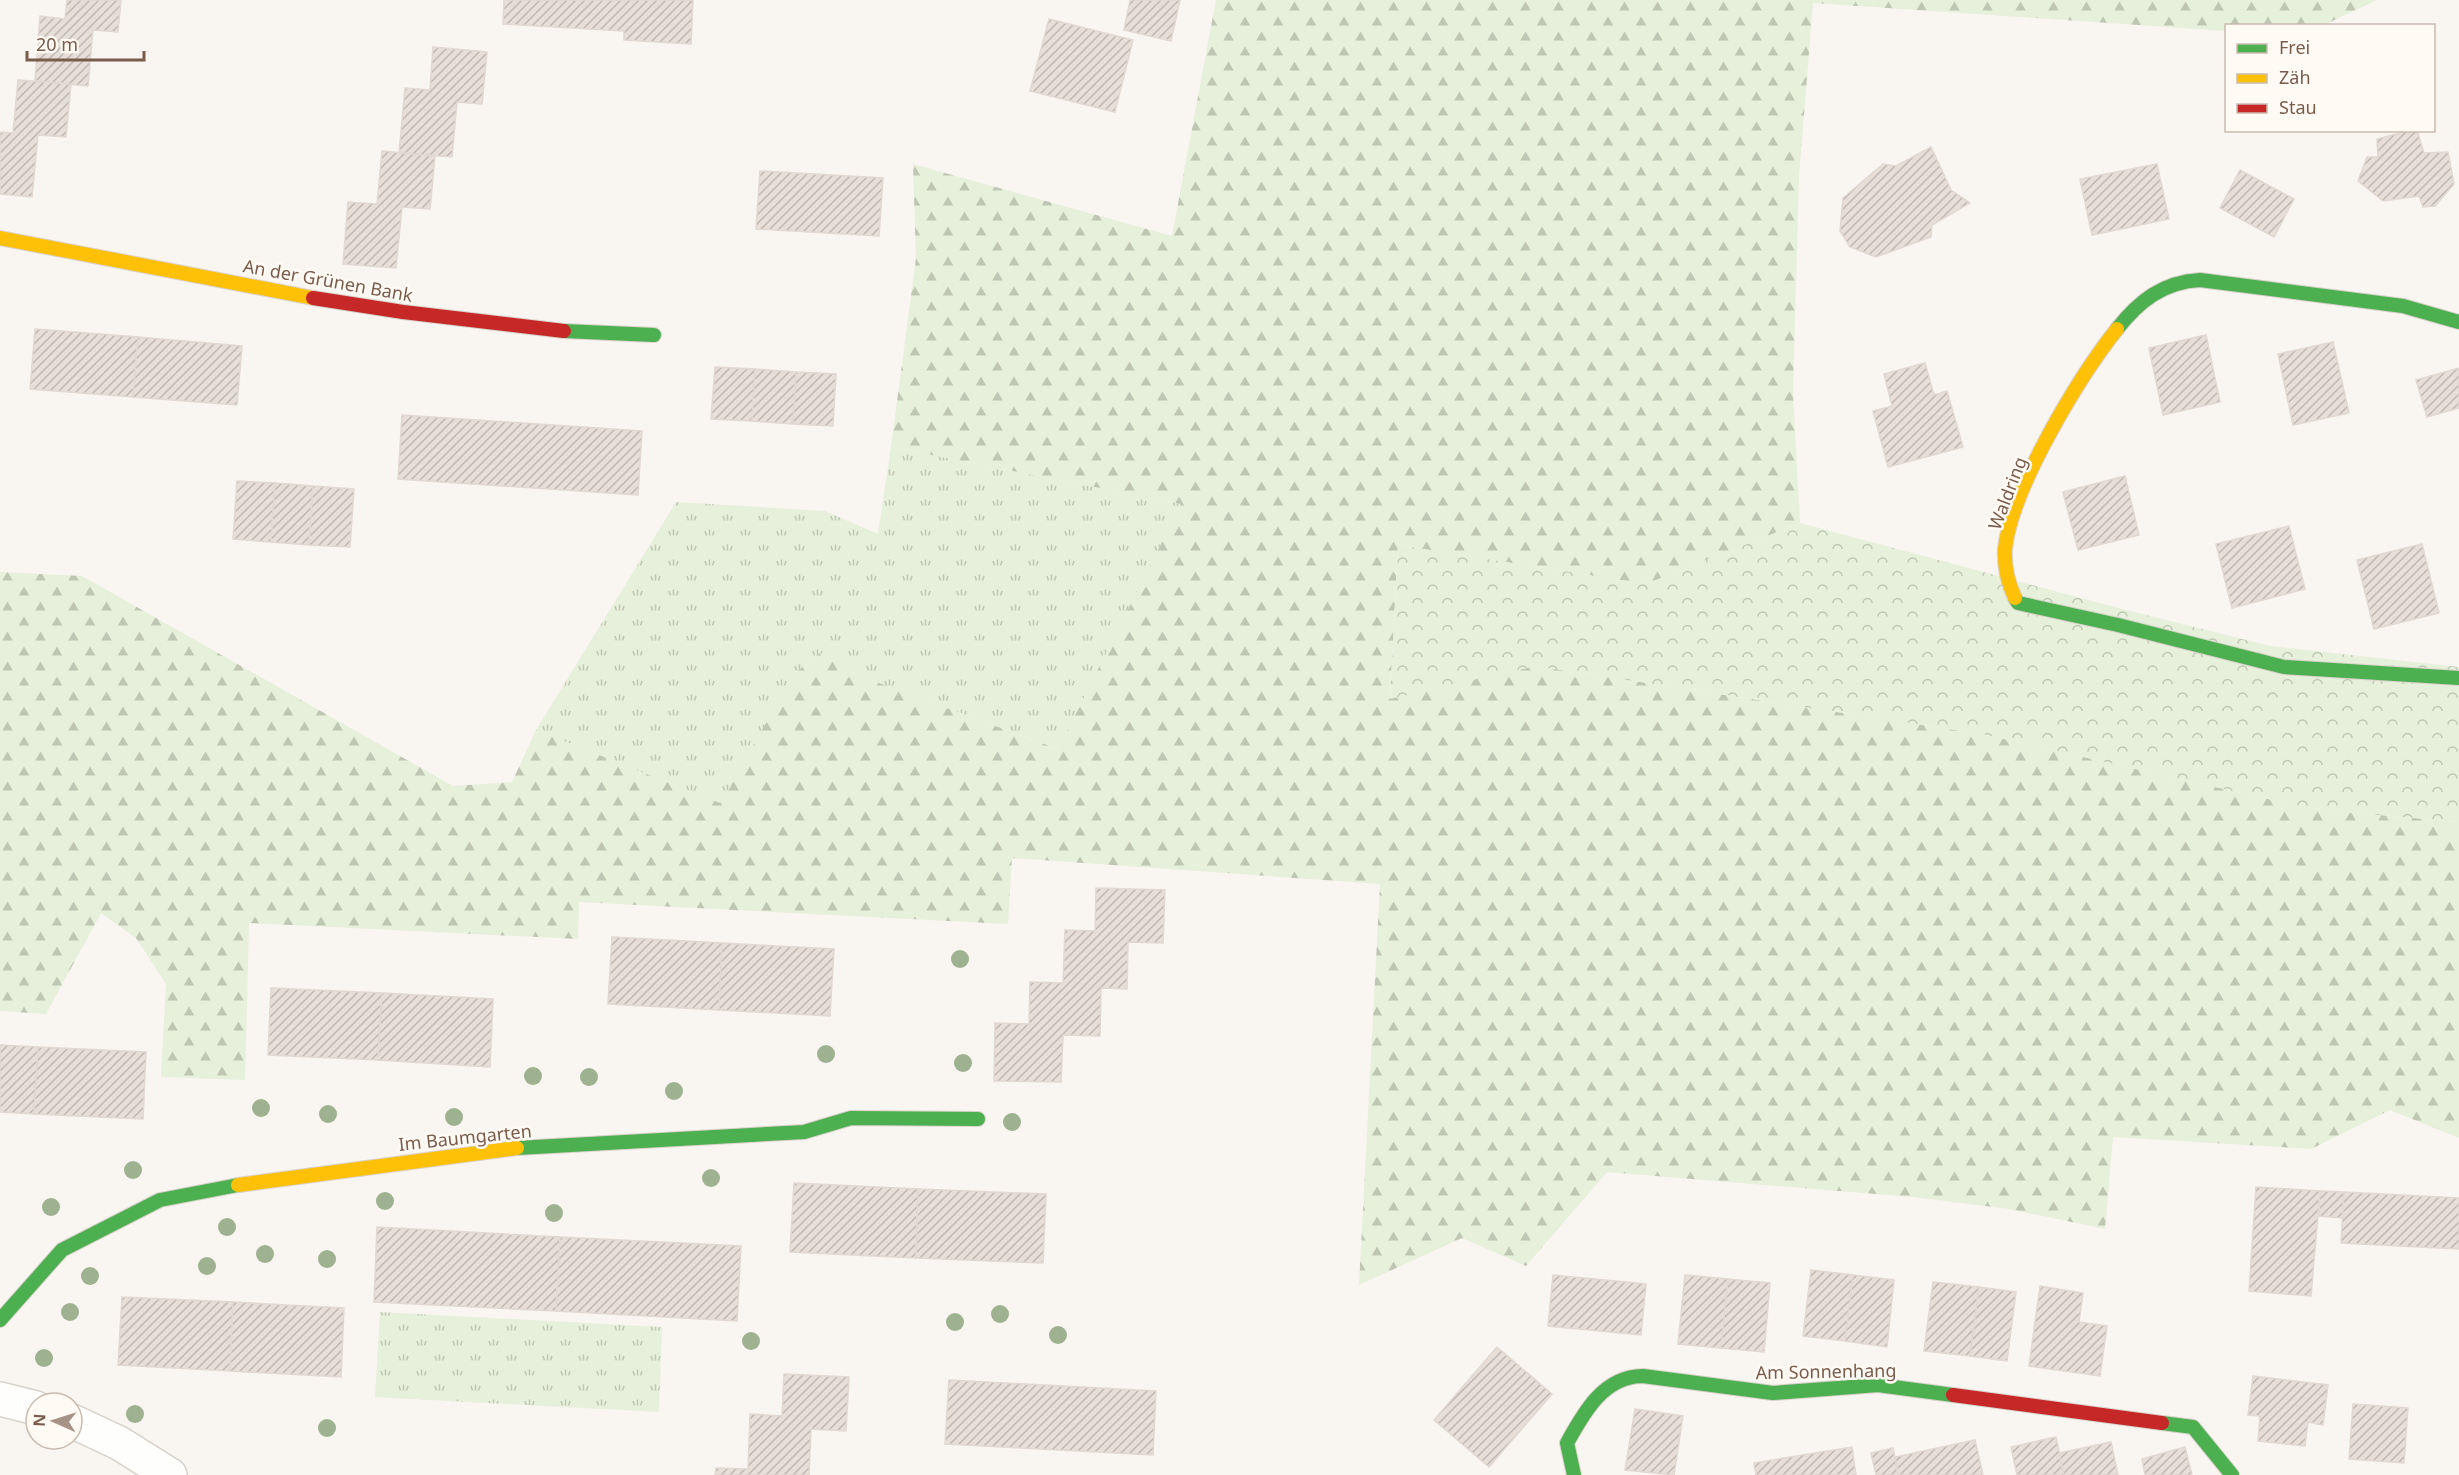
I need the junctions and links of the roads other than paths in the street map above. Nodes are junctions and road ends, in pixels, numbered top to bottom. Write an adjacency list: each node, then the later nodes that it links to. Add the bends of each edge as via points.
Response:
1 (0, 238): 3 (street, An der Grünen Bank, via 403,312 548,330)
2 (2459, 322): 4 (street, Waldring, via 2403,306 2209,280 2187,279 2165,286 2143,300 2120,325 2057,422 2025,487 2007,537 2005,566 2009,588 2018,603 2284,667)
3 (654, 335)
4 (2459, 678)
5 (978, 1119): 6 (street, Im Baumgarten, via 851,1118 804,1132 502,1149 253,1182 160,1200 62,1250)
6 (0, 1320)
7 (0, 1399): 8 (street)
8 (24, 1405)
9 (84, 1427): 10 (street)
10 (170, 1475)
11 (1574, 1475): 12 (street, Am Sonnenhang, via 1567,1443 1577,1424 1605,1389 1622,1378 1643,1376 1773,1393 1878,1384 2193,1427)
12 (2232, 1475)

